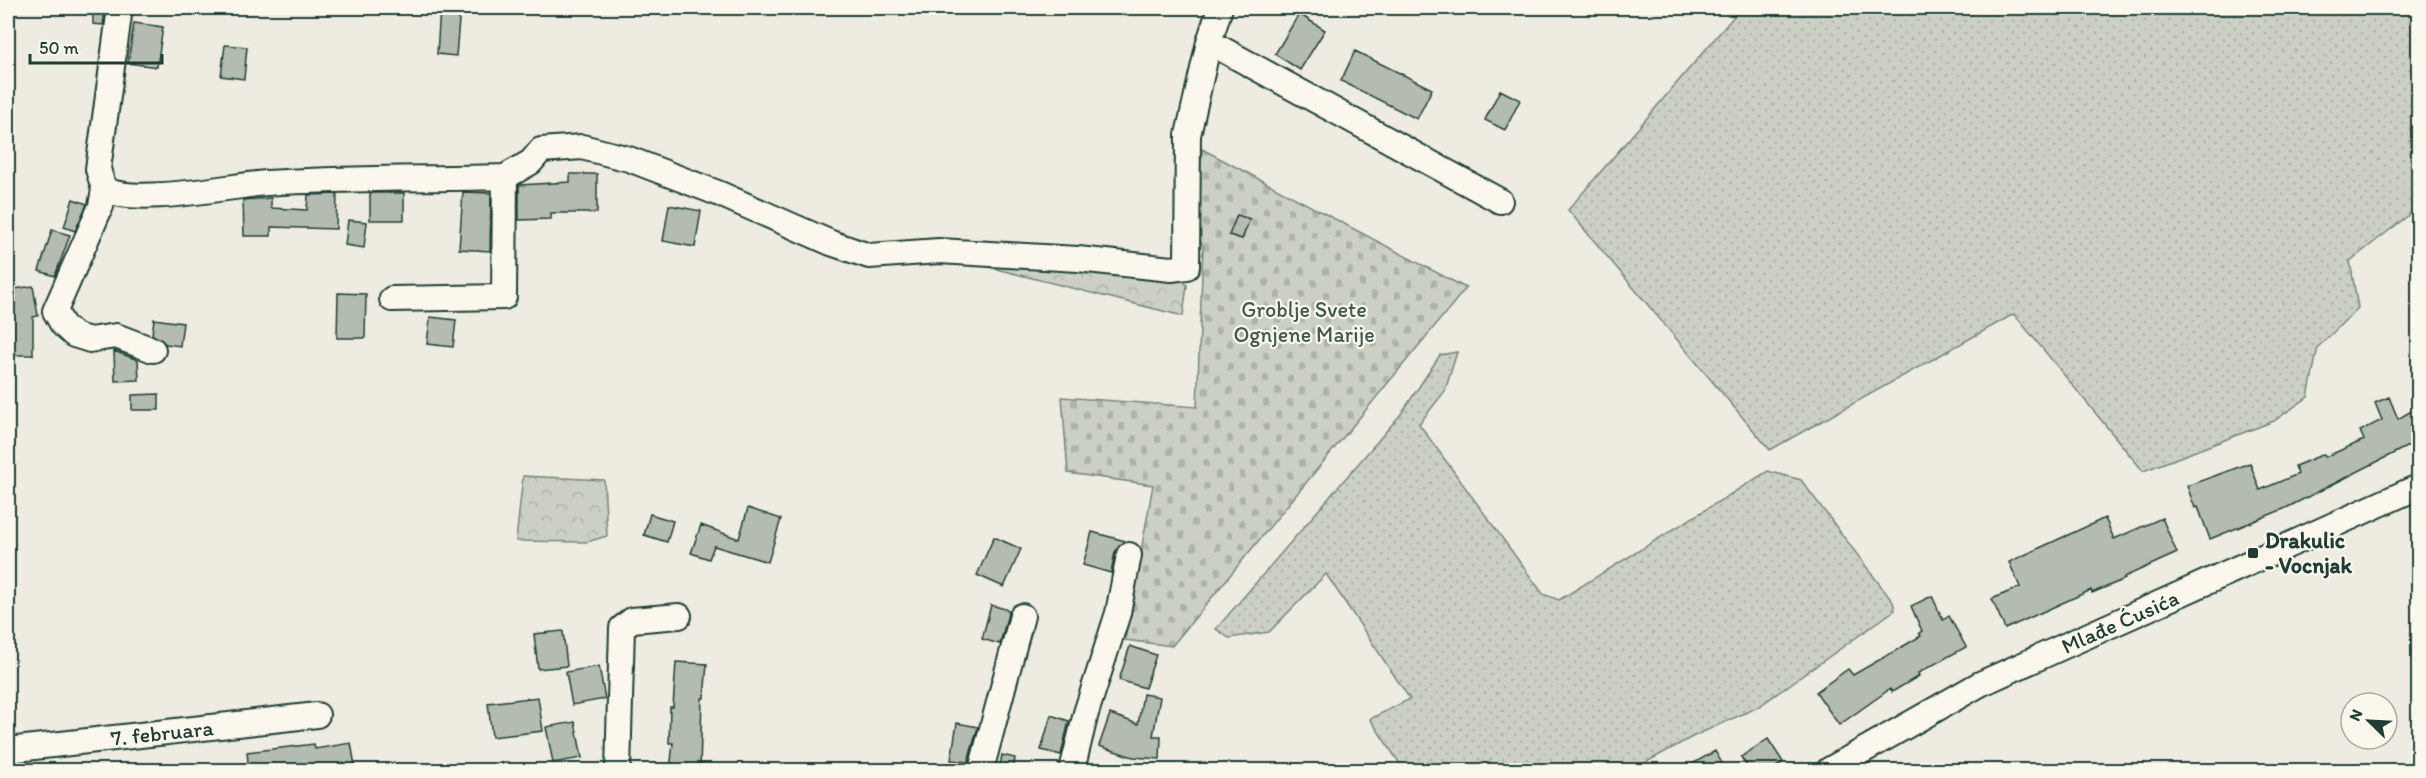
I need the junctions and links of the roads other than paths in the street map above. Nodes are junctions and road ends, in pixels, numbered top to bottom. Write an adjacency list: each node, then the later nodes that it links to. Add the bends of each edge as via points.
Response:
1 (120, 8): 5 (street, via 98,169)
2 (1220, 8): 3 (street)
3 (1209, 42): 4 (street, via 1188,135 1187,267 1171,269 939,251 869,256 629,159 582,147 541,150 531,162); 6 (street)
4 (505, 177): 5 (street, via 267,183 140,196 115,195); 7 (street, via 504,297)
5 (105, 189): 8 (street, via 55,311 63,326 74,335 90,340 116,336)
6 (1500, 201)
7 (392, 299)
8 (153, 350)
9 (2418, 487): 18 (street, Mlađe Ćusića, via 1980,684)
10 (1129, 555): 17 (street, via 1118,613)
11 (679, 616): 15 (street, via 632,620 622,628)
12 (1022, 616): 16 (street)
13 (317, 715): 14 (street, 7. februara)
14 (8, 750)
15 (618, 771)
16 (981, 771)
17 (1072, 771)
18 (1830, 771)

